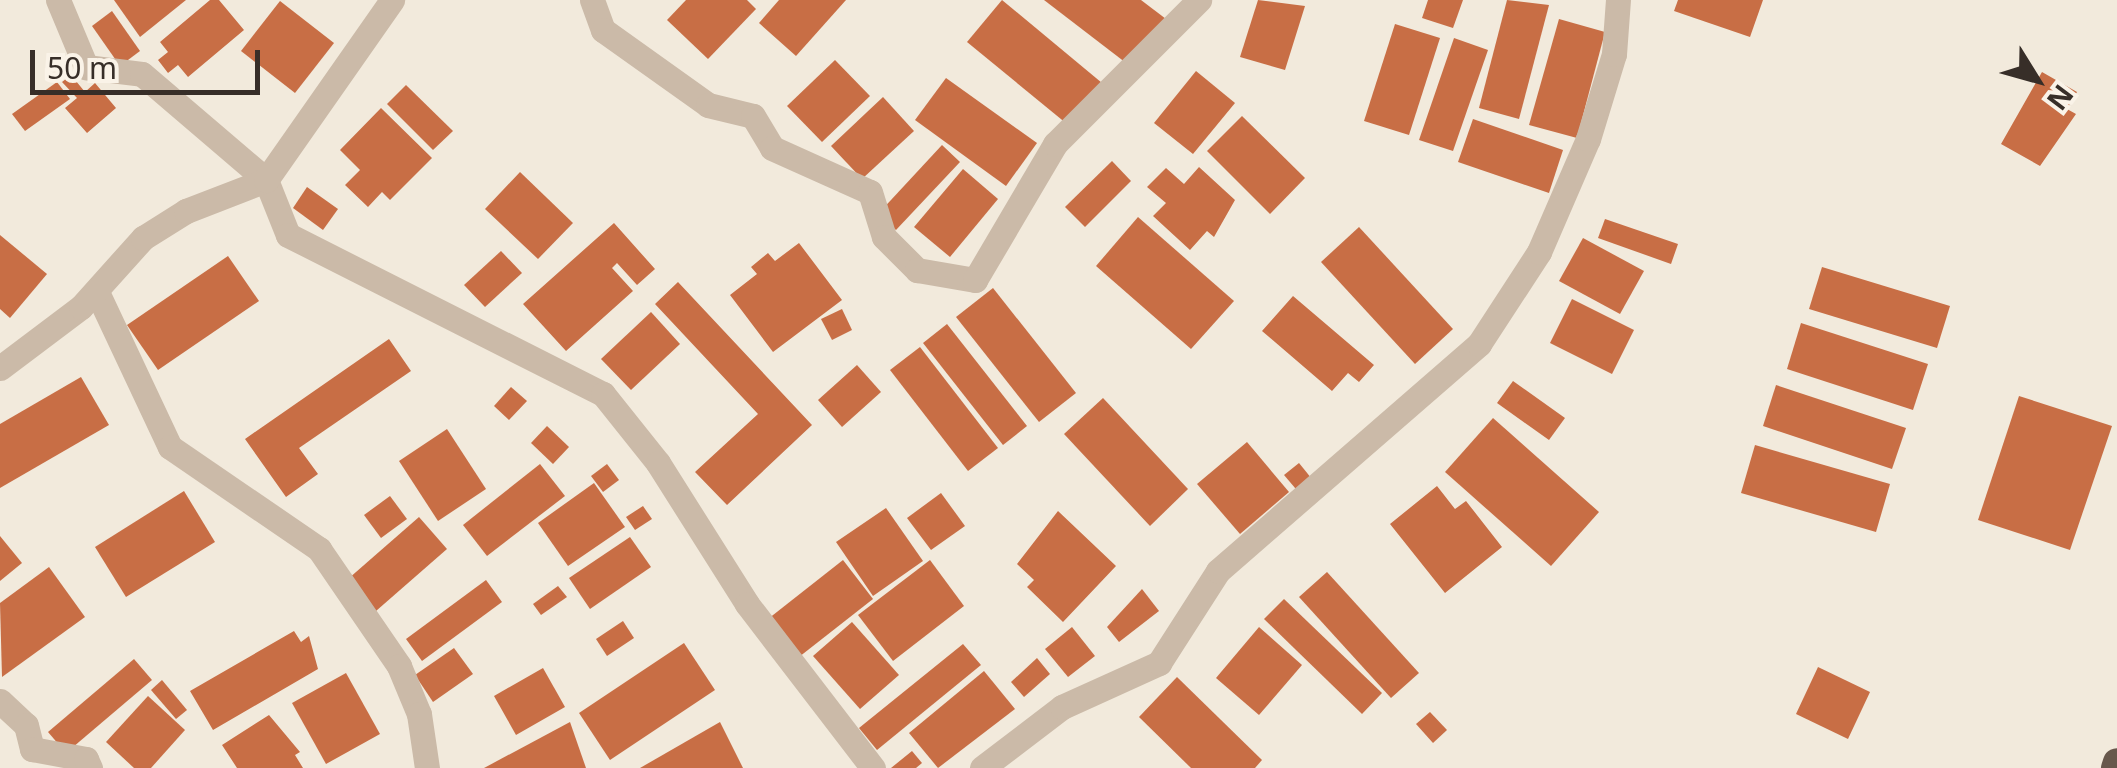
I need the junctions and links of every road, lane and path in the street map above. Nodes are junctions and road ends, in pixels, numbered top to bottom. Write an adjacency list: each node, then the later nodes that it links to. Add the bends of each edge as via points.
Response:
1 (58, 0): 6 (street, via 86,67 142,74)
2 (392, 0): 6 (street)
3 (592, 0): 4 (street, via 603,30 708,105 753,116 772,148 870,192 884,237 916,270 975,280 1056,144)
4 (1199, 0)
5 (1618, 0): 13 (street, via 1614,54 1588,139 1539,252 1479,344 1218,570 1159,663 1062,707)
6 (266, 180): 7 (street, via 186,211 143,238); 12 (street, via 288,235 603,394 658,464 747,604)
7 (96, 292): 8 (street); 11 (street, via 170,446 319,548 398,666 420,714)
8 (0, 368)
9 (0, 701): 10 (street, via 26,725 32,750 86,759)
10 (90, 768)
11 (426, 768)
12 (873, 768)
13 (982, 768)

